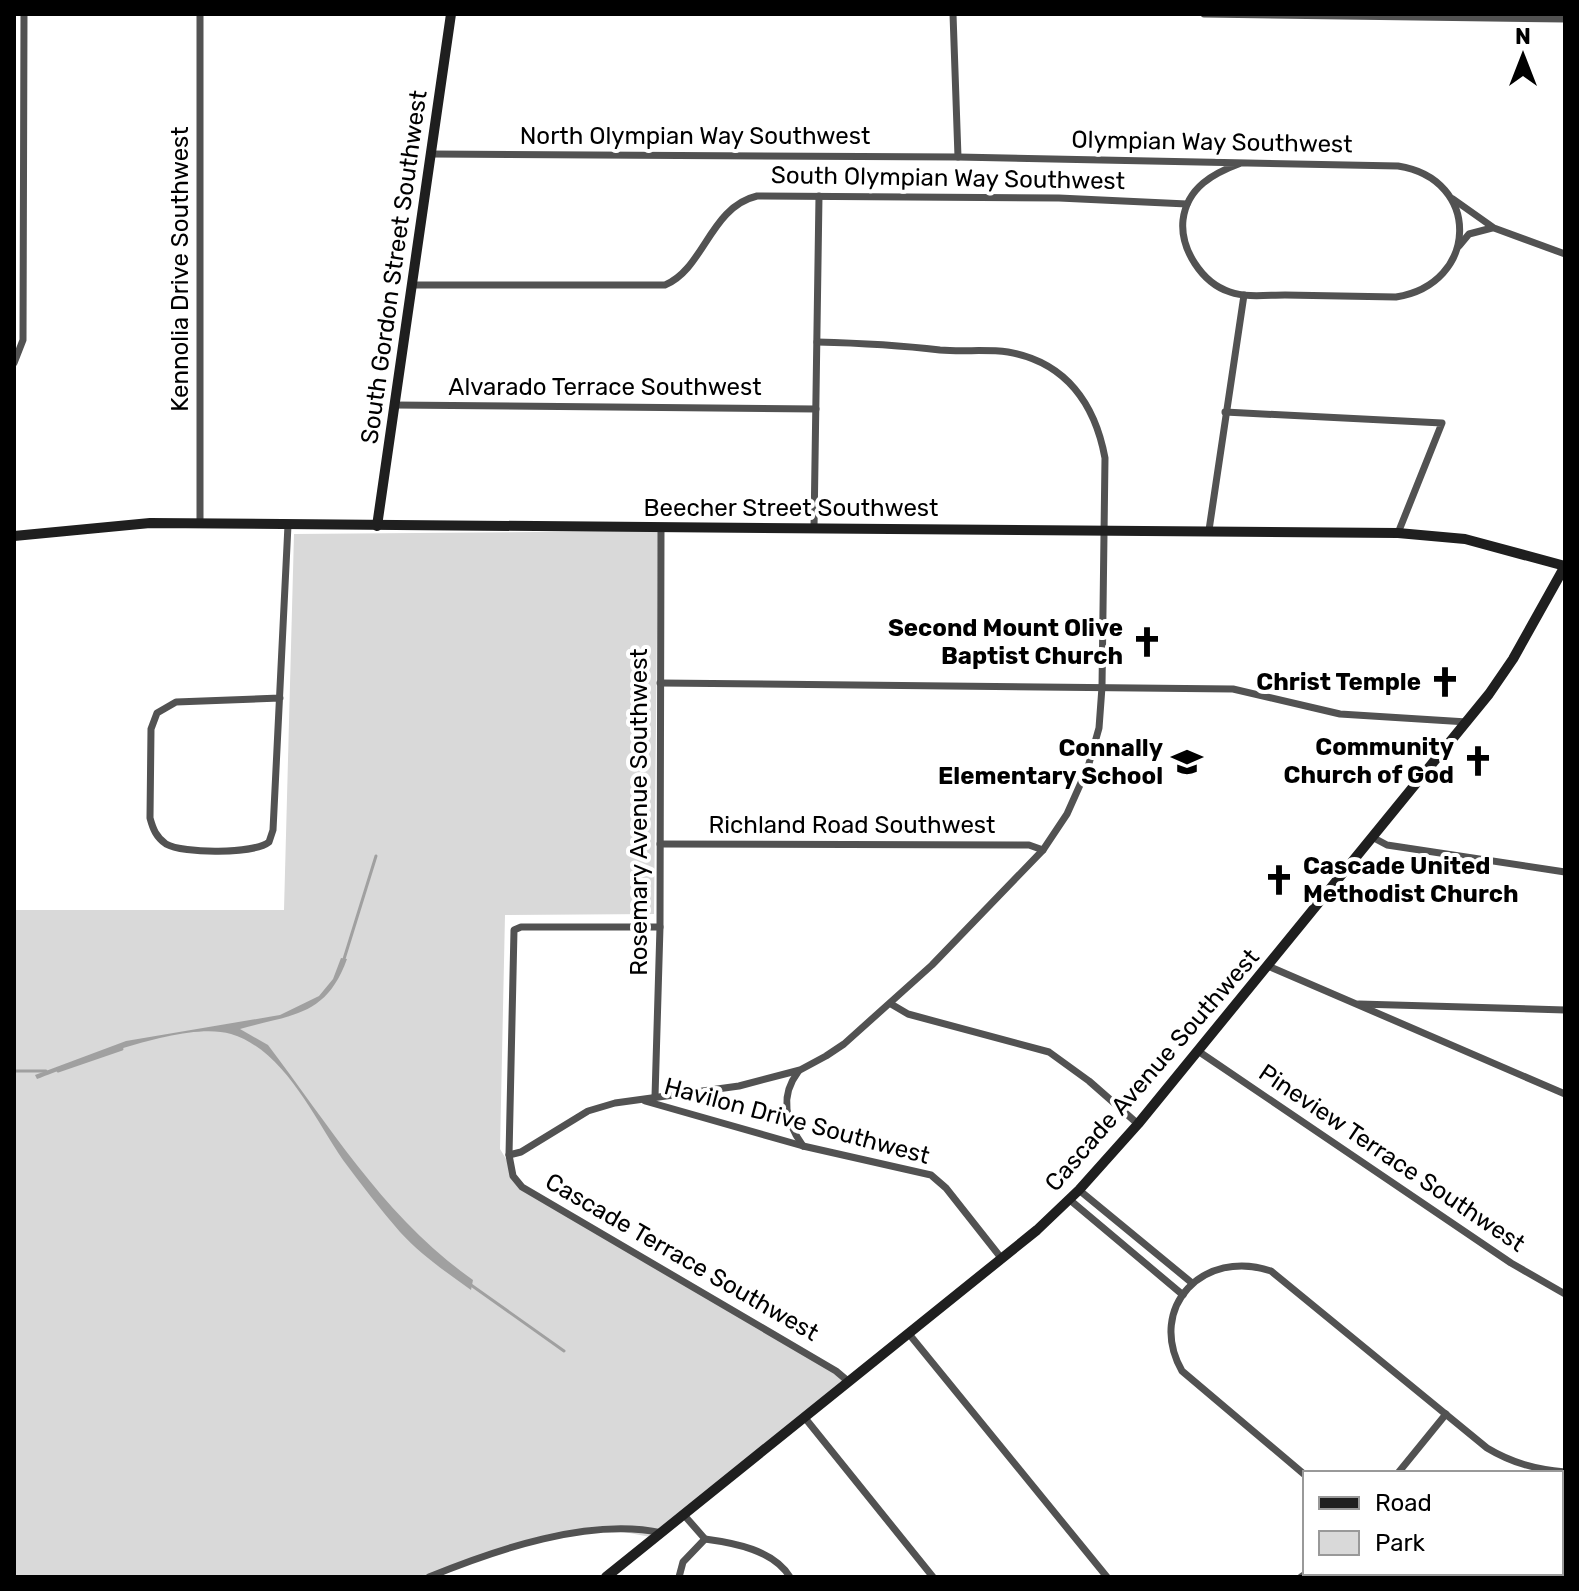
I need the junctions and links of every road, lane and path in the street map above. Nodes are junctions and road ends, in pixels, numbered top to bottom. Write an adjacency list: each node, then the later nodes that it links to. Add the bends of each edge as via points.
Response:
1 (24, 14): 15 (street)
2 (200, 14): 26 (street, Kennolia Drive Southwest)
3 (451, 14): 8 (street, South Gordon Street Southwest)
4 (953, 14): 9 (street)
5 (1204, 14): 6 (street)
6 (1400, 16): 7 (street)
7 (1565, 19)
8 (431, 154): 9 (street, North Olympian Way Southwest); 19 (street, South Gordon Street Southwest)
9 (958, 157): 10 (street, Olympian Way Southwest)
10 (1241, 163): 12 (street, Olympian Way Southwest, via 1414,168 1441,183); 13 (street, via 1205,180)
11 (819, 196): 13 (street, South Olympian Way Southwest); 19 (street, South Olympian Way Southwest, via 744,199 679,277 665,285); 21 (street)
12 (1452, 198): 16 (street, Olympian Way Southwest); 17 (street)
13 (1187, 204): 20 (street, via 1184,236 1198,267 1218,287)
14 (14, 216): 15 (street)
15 (24, 216): 22 (street, via 23,340)
16 (1494, 228): 17 (street, via 1469,234); 18 (street, Olympian Way Southwest)
17 (1458, 247): 20 (street, via 1436,283 1416,294)
18 (1565, 254)
19 (413, 285): 23 (street, South Gordon Street Southwest)
20 (1244, 295): 25 (street)
21 (817, 342): 24 (street); 31 (street, via 1006,352 1053,369 1082,395 1100,429)
22 (15, 360)
23 (394, 405): 24 (street, Alvarado Terrace Southwest); 28 (street, South Gordon Street Southwest)
24 (816, 409): 30 (street)
25 (1225, 412): 32 (street); 33 (street, via 1442,423)
26 (200, 523): 27 (street, Beecher Street Southwest); 34 (street, Beecher Street Southwest, via 119,524)
27 (288, 525): 28 (street, Beecher Street Southwest); 38 (street)
28 (377, 526): 29 (street, Beecher Street Southwest)
29 (661, 528): 30 (street, Beecher Street Southwest); 36 (street, Rosemary Avenue Southwest)
30 (814, 528): 31 (street, Beecher Street Southwest)
31 (1104, 530): 32 (street, Beecher Street Southwest); 37 (street)
32 (1209, 530): 33 (street, Beecher Street Southwest)
33 (1398, 533): 35 (street, Beecher Street Southwest, via 1465,539)
34 (14, 536)
35 (1565, 566): 39 (street, Cascade Avenue Southwest, via 1513,659)
36 (660, 683): 37 (street); 41 (street, Rosemary Avenue Southwest)
37 (1102, 687): 39 (street, via 1233,689 1340,714); 42 (street, via 1099,728 1088,767)
38 (280, 698): 38 (street, via 269,842 251,851 178,848 162,841 150,818 151,729 157,713 176,702)
39 (1467, 722): 40 (street, Cascade Avenue Southwest)
40 (1372, 837): 43 (street, via 1387,845); 45 (street, Cascade Avenue Southwest)
41 (660, 844): 42 (street, Richland Road Southwest, via 1029,845); 44 (street, Rosemary Avenue Southwest)
42 (1043, 850): 46 (street)
43 (1565, 872)
44 (660, 927): 52 (street, Rosemary Avenue Southwest); 56 (street, via 514,930)
45 (1268, 966): 47 (street); 49 (street, Cascade Avenue Southwest)
46 (891, 1004): 50 (street, via 844,1044); 54 (street, via 908,1014 1049,1052)
47 (1355, 1004): 48 (street); 51 (street)
48 (1565, 1010)
49 (1198, 1051): 54 (street, Cascade Avenue Southwest); 61 (street, Pineview Terrace Southwest)
50 (800, 1070): 52 (street, via 739,1086); 55 (street, via 788,1089 785,1108)
51 (1565, 1094)
52 (655, 1097): 53 (street)
53 (639, 1100): 55 (street, Havilon Drive Southwest); 56 (street, via 588,1111)
54 (1138, 1124): 57 (street, Cascade Avenue Southwest)
55 (803, 1146): 59 (street, Havilon Drive Southwest, via 931,1175)
56 (509, 1155): 64 (street, Cascade Terrace Southwest, via 513,1176 522,1187)
57 (1079, 1190): 58 (street, Cascade Avenue Southwest); 60 (street)
58 (1070, 1200): 59 (street, Cascade Avenue Southwest); 62 (street)
59 (1002, 1259): 63 (street, Cascade Avenue Southwest)
60 (1192, 1283): 62 (street); 65 (street, via 1230,1264 1271,1271)
61 (1565, 1294)
62 (1183, 1295): 69 (street, via 1174,1316 1172,1343 1182,1371)
63 (909, 1334): 64 (street, Cascade Avenue Southwest); 79 (street)
64 (849, 1382): 66 (street, Cascade Avenue Southwest)
65 (1446, 1414): 67 (street); 68 (street, via 1506,1460)
66 (805, 1418): 70 (street, Cascade Avenue Southwest); 78 (street)
67 (1400, 1471)
68 (1555, 1471)
69 (1303, 1473)
70 (684, 1515): 71 (street, Cascade Avenue Southwest); 72 (street)
71 (662, 1533): 74 (street, via 625,1529 541,1539 492,1551); 75 (street, Cascade Avenue Southwest)
72 (705, 1539): 76 (street, via 683,1562); 77 (street, via 746,1548 781,1564)
73 (1565, 1540): 80 (street)
74 (429, 1577)
75 (606, 1577)
76 (679, 1577)
77 (790, 1577)
78 (933, 1577)
79 (1107, 1577)
80 (1564, 1577)

